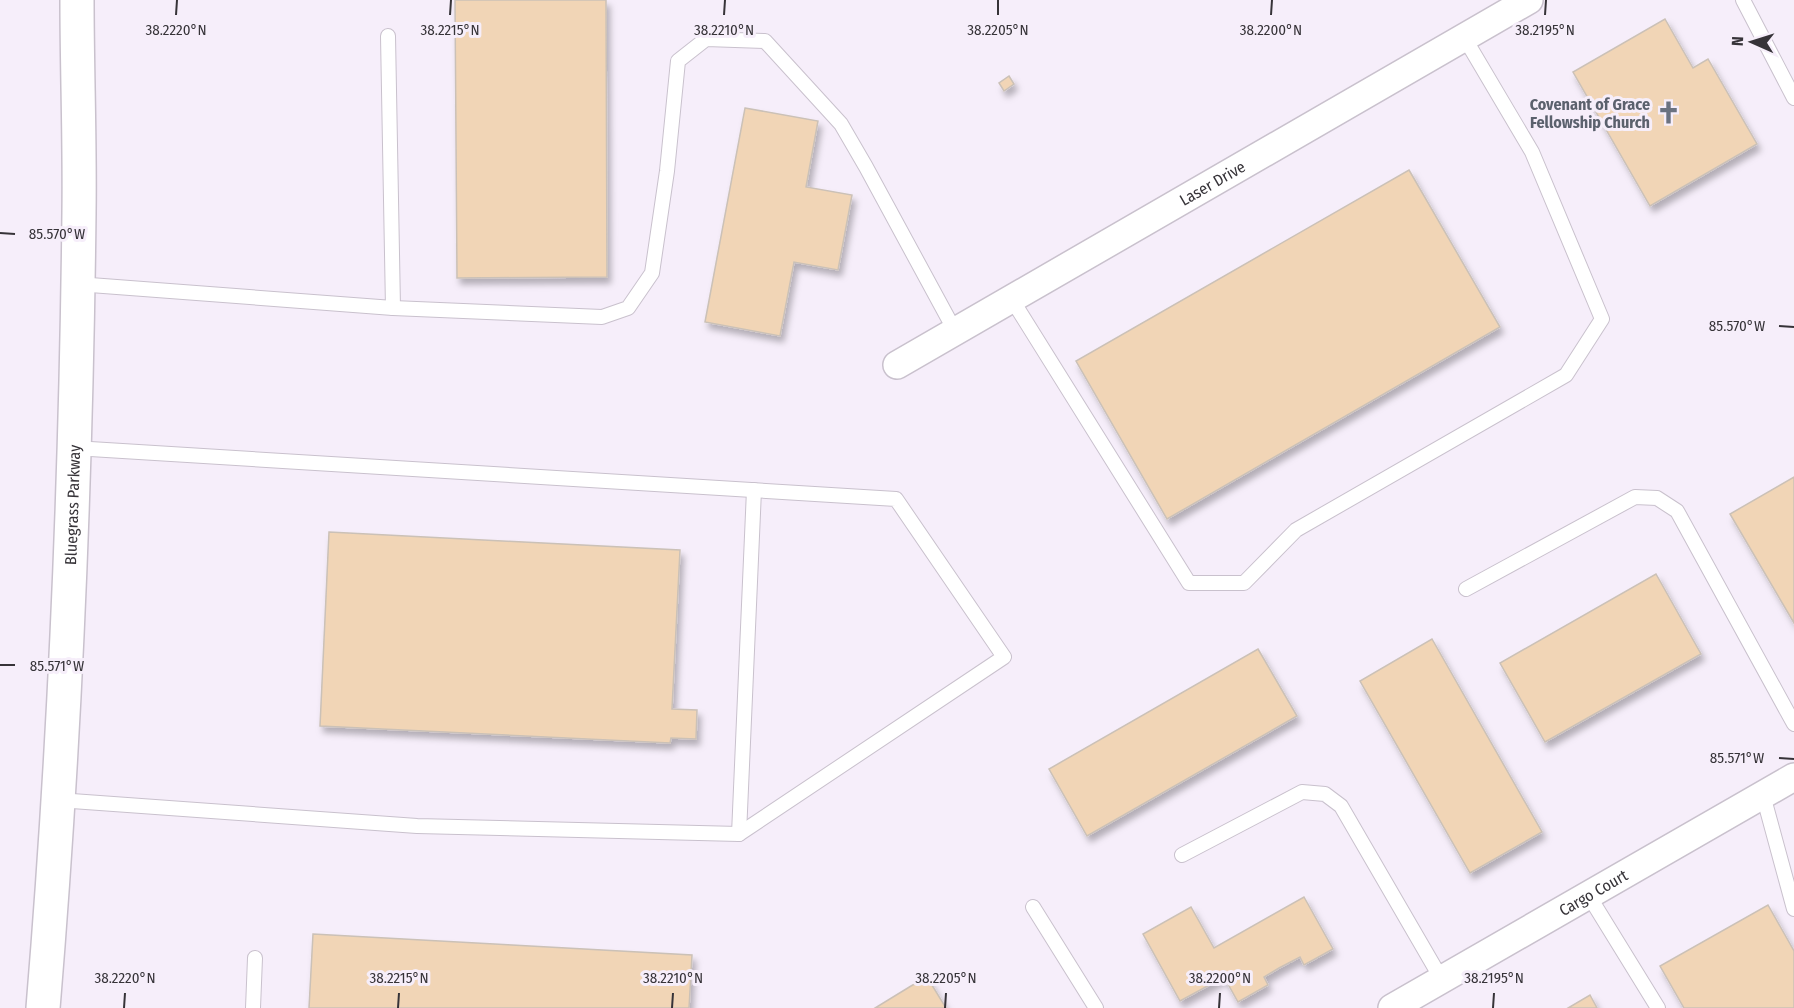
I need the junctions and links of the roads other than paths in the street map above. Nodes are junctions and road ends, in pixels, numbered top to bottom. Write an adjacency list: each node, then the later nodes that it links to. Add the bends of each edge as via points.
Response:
1 (76, 0): 7 (street, Bluegrass Parkway)
2 (1529, 0): 5 (street, Laser Drive)
3 (1743, 0): 6 (lane)
4 (388, 36): 9 (lane)
5 (1464, 37): 8 (street, Laser Drive); 8 (lane, via 1532,152 1602,319 1566,375 1296,530 1244,584 1189,583)
6 (1794, 98)
7 (77, 284): 9 (lane); 12 (street, Bluegrass Parkway)
8 (1011, 298): 10 (street, Laser Drive)
9 (393, 308): 10 (lane, via 602,317 628,308 652,273 678,61 706,39 765,41 841,124)
10 (955, 331): 11 (street, Laser Drive)
11 (897, 365)
12 (74, 448): 13 (lane); 18 (street, Bluegrass Parkway)
13 (754, 490): 19 (lane); 19 (lane, via 896,499 1004,657)
14 (1466, 589): 15 (lane, via 1635,497 1657,498 1677,511)
15 (1794, 724)
16 (1794, 777): 17 (street, Cargo Court)
17 (1763, 795): 21 (street, Cargo Court); 23 (lane)
18 (58, 800): 19 (lane, via 417,826); 26 (street, Bluegrass Parkway)
19 (739, 834)
20 (1182, 855): 25 (lane, via 1302,792 1325,794 1341,806)
21 (1589, 896): 25 (street, Cargo Court); 30 (lane)
22 (1033, 907): 28 (lane)
23 (1794, 909)
24 (255, 958): 27 (lane)
25 (1442, 980): 29 (street, Cargo Court)
26 (43, 1008)
27 (253, 1008)
28 (1096, 1008)
29 (1392, 1008)
30 (1658, 1008)

